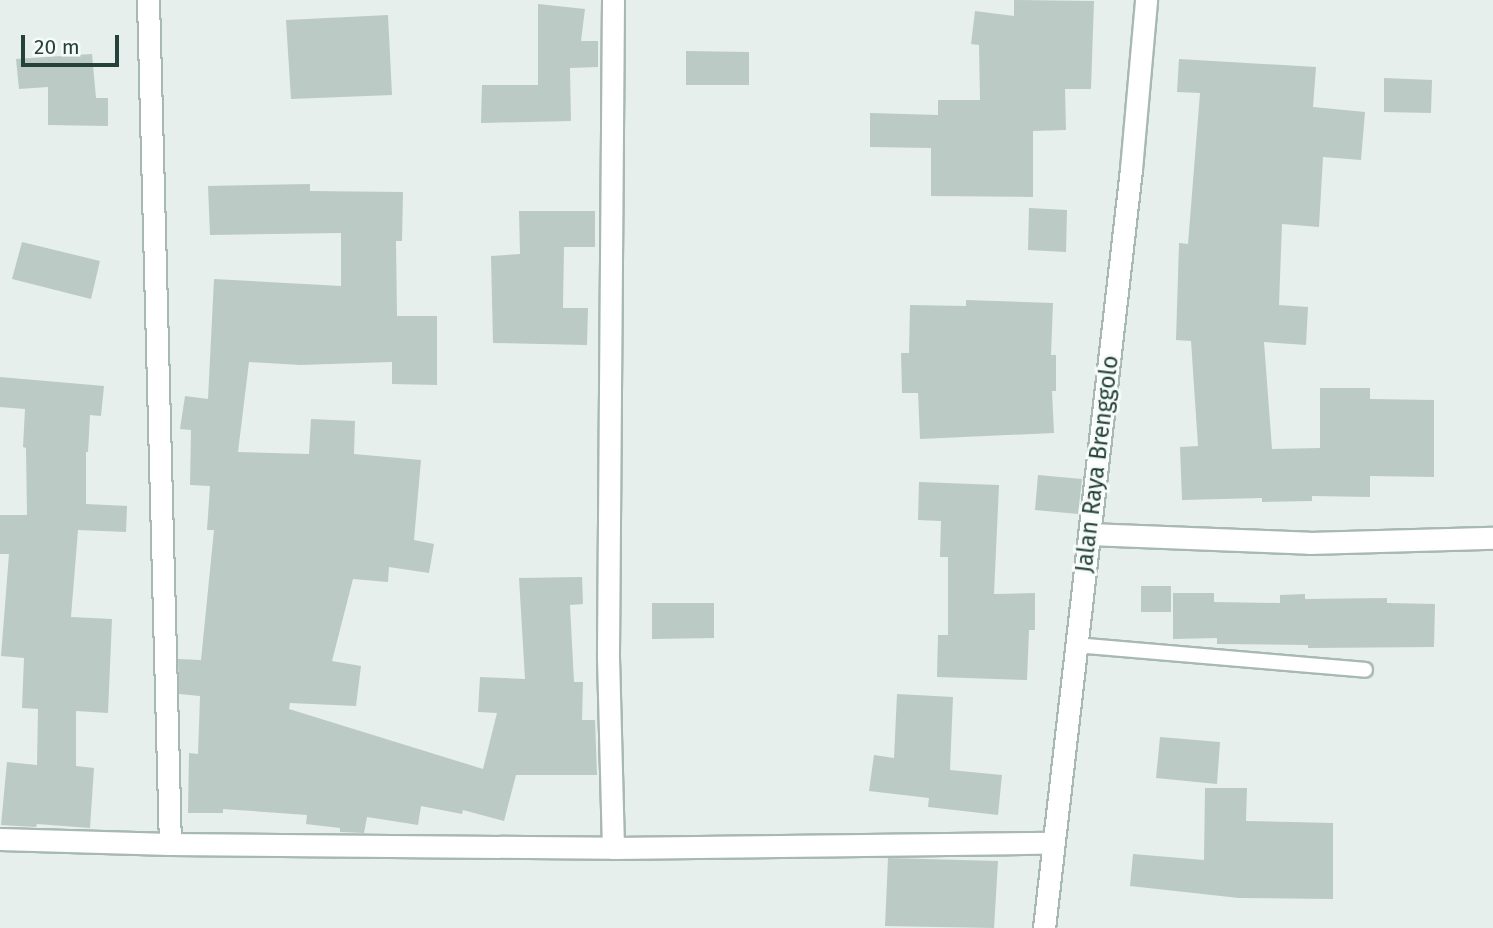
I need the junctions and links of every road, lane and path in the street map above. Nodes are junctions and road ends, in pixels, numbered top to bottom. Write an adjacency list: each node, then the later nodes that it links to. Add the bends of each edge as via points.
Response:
1 (148, 0): 10 (street)
2 (613, 0): 11 (street, via 608,657)
3 (1146, 0): 4 (street, Jalan Raya Brenggolo)
4 (1089, 534): 5 (street, via 1309,542); 6 (street, Jalan Raya Brenggolo)
5 (1493, 538)
6 (1076, 645): 7 (lane); 9 (street, Jalan Raya Brenggolo)
7 (1365, 670)
8 (0, 839): 10 (street)
9 (1053, 843): 11 (street); 12 (street, Jalan Raya Brenggolo)
10 (170, 844): 11 (street)
11 (613, 848)
12 (1044, 928)

